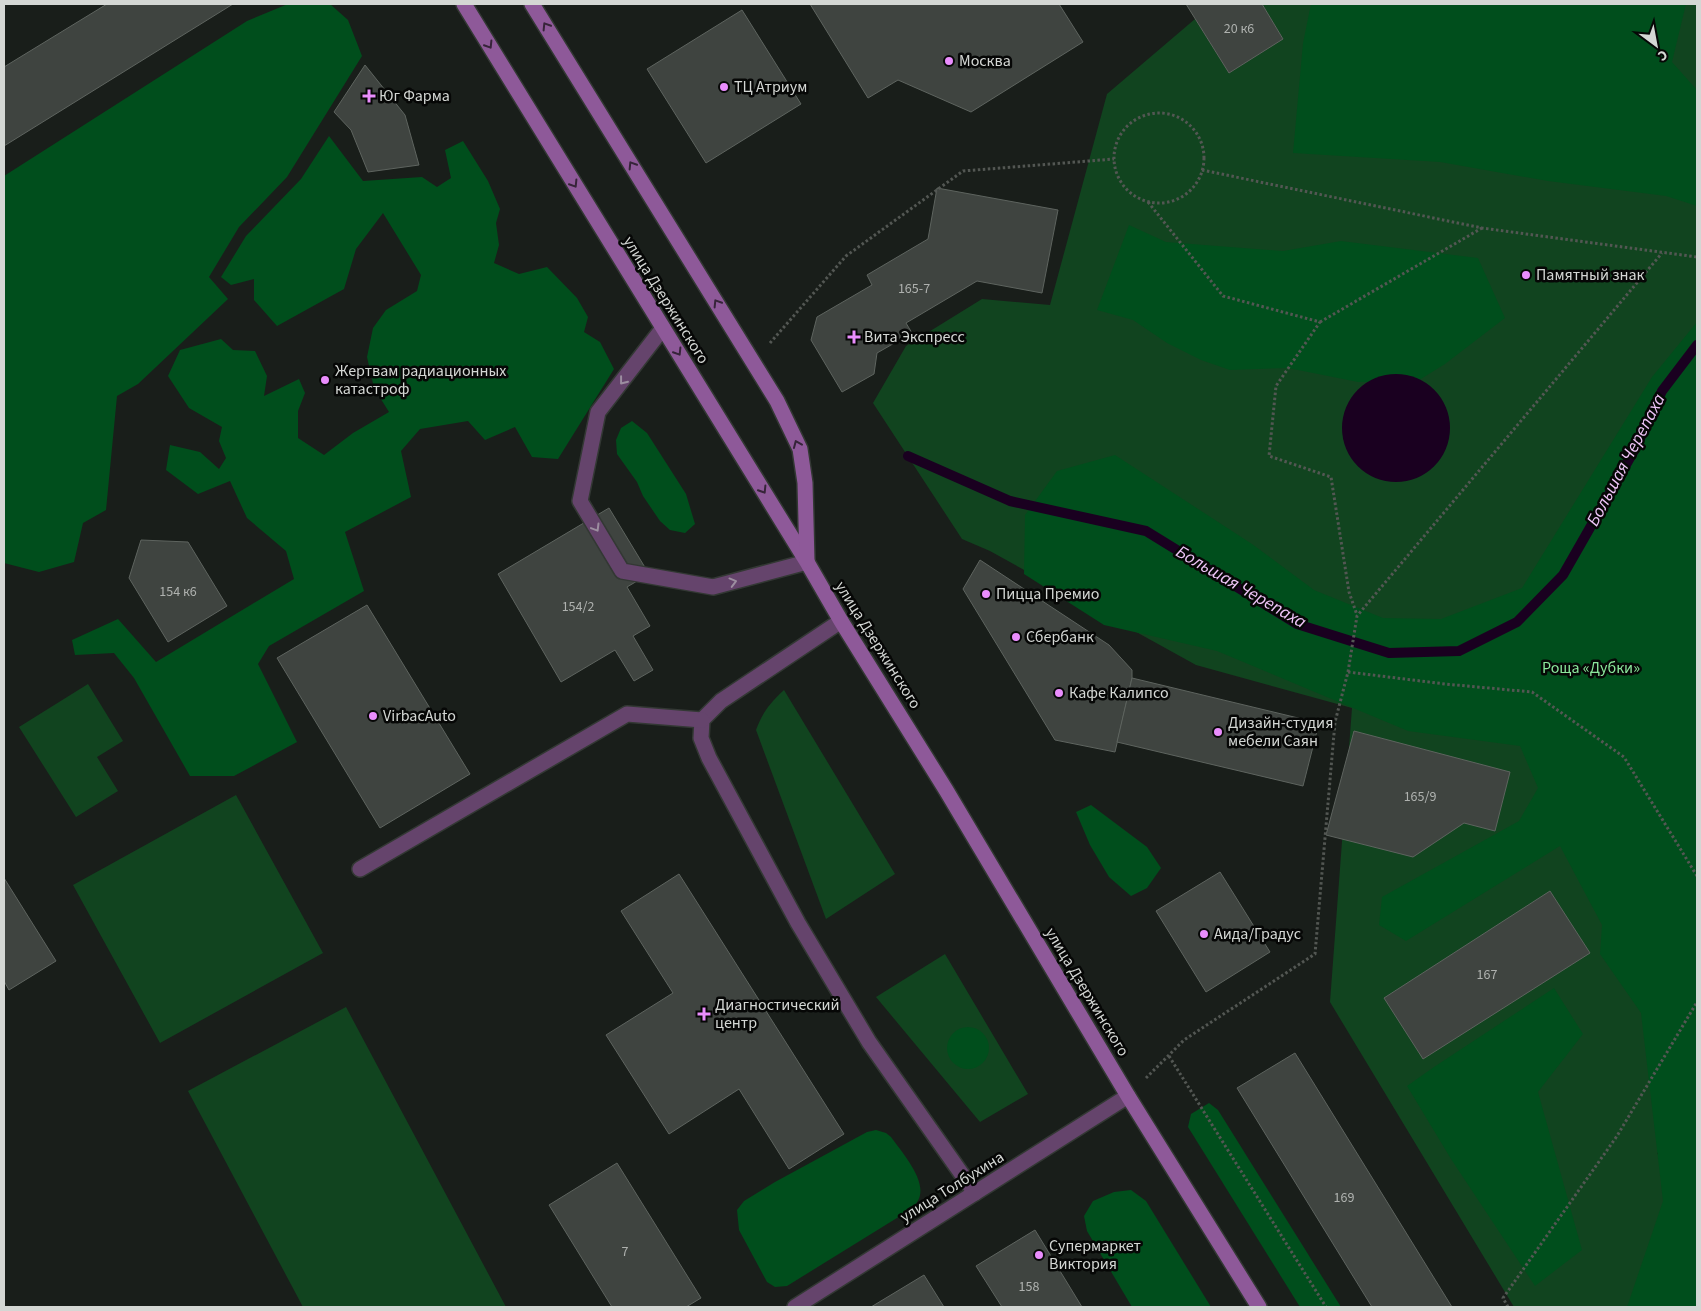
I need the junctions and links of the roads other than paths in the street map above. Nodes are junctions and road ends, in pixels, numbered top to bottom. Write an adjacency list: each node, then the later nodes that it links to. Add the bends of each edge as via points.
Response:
1 (464, 4): 3 (main road, улица Дзержинского, one-way to 3)
2 (532, 4): 4 (main road, one-way to 2, via 805,483 800,449 777,401)
3 (663, 328): 4 (main road, улица Дзержинского, one-way to 4); 4 (street, one-way to 4, via 598,412 580,501 622,571 714,587)
4 (807, 562): 5 (main road, улица Дзержинского)
5 (841, 621): 6 (street, via 721,701); 8 (main road, улица Дзержинского)
6 (702, 720): 7 (street, via 627,714); 9 (street, via 702,738 709,758 798,923 869,1042)
7 (360, 869)
8 (1128, 1096): 9 (street, улица Толбухина); 11 (main road, улица Дзержинского)
9 (975, 1193): 10 (street, улица Толбухина)
10 (795, 1307)
11 (1259, 1307)

